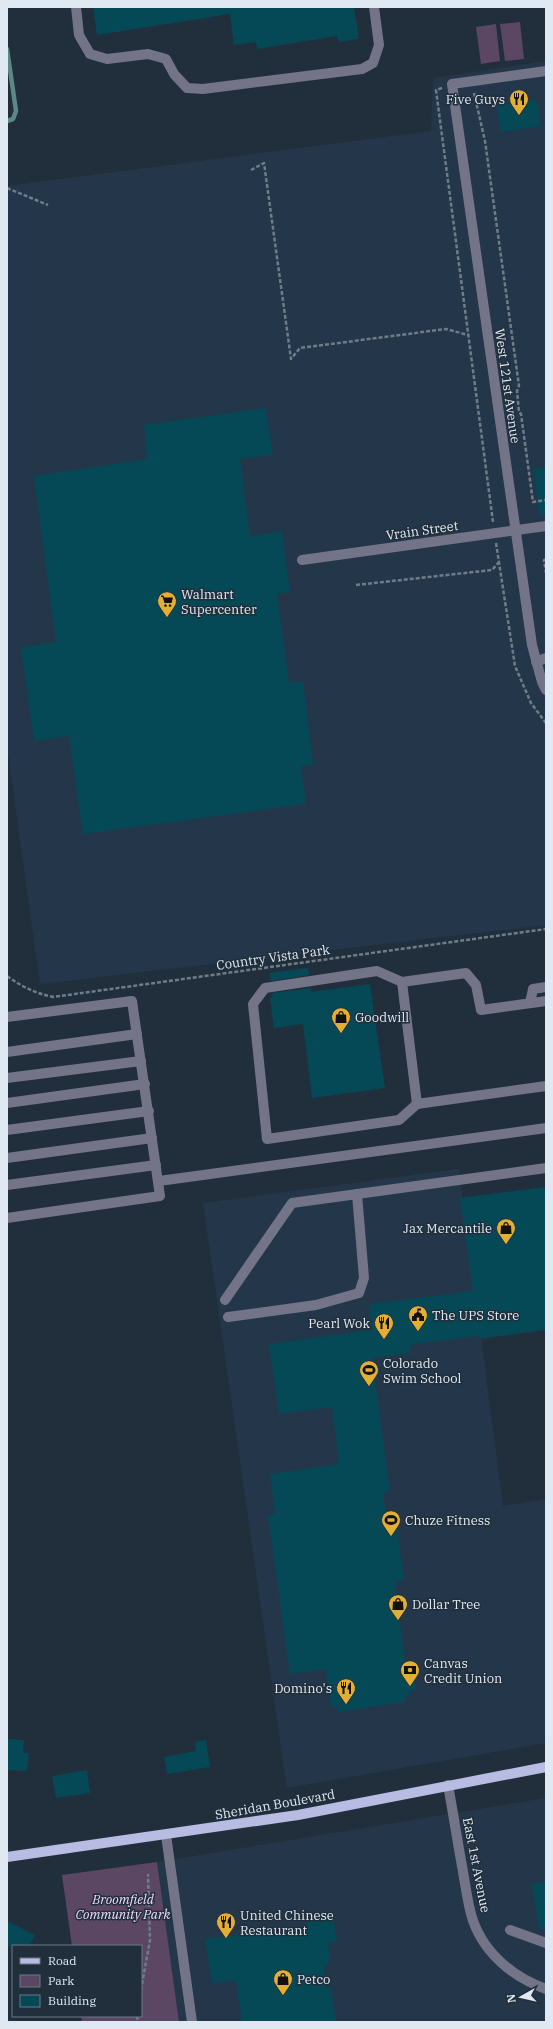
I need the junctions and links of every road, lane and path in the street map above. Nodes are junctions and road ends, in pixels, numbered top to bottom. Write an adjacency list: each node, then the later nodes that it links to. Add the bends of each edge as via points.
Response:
1 (76, 7): 2 (street, via 79,35 90,54 107,59 148,54 166,59 174,74 187,88 203,89 362,69 373,63 379,46)
2 (374, 7)
3 (546, 71): 4 (street)
4 (452, 84): 9 (path, via 436,90); 12 (street, West 121st Avenue)
5 (474, 93): 10 (path, via 485,141 518,386 519,412 522,414 533,502)
6 (251, 170): 9 (path, via 264,163 291,359 300,348 322,345 446,329)
7 (7, 188): 8 (path)
8 (48, 205)
9 (468, 335): 13 (path)
10 (546, 500)
11 (546, 526): 12 (street, Vrain Street)
12 (516, 530): 13 (street, Vrain Street); 20 (street, West 121st Avenue)
13 (495, 533): 14 (street, Vrain Street); 16 (path)
14 (302, 560)
15 (546, 560): 17 (path)
16 (499, 562): 18 (path, via 492,570); 22 (path, via 515,666 531,703)
17 (546, 574)
18 (356, 585)
19 (546, 658): 20 (street)
20 (536, 662): 21 (street, West 121st Avenue)
21 (546, 690)
22 (546, 723)
23 (546, 929): 24 (path, Country Vista Park, via 53,997 37,994)
24 (7, 976)
25 (402, 982): 28 (street, via 466,973 476,985 481,1010); 37 (street); 37 (street, via 377,971 265,988 253,1004 267,1139 399,1120)
26 (546, 987): 28 (street, via 533,989)
27 (546, 1001): 28 (street)
28 (530, 1003)
29 (7, 1017): 30 (street, via 132,1001)
30 (137, 1034): 31 (street); 32 (street)
31 (7, 1052)
32 (141, 1061): 33 (street); 34 (street)
33 (7, 1078)
34 (145, 1084): 36 (street); 38 (street)
35 (546, 1086): 37 (street)
36 (7, 1103)
37 (417, 1104)
38 (149, 1111): 40 (street); 41 (street)
39 (546, 1128): 45 (street)
40 (7, 1130)
41 (152, 1138): 42 (street); 43 (street)
42 (7, 1158)
43 (156, 1165): 45 (street); 46 (street)
44 (546, 1168): 47 (street)
45 (159, 1181): 48 (street, via 160,1196)
46 (7, 1185)
47 (357, 1194): 49 (street, via 292,1203); 50 (street, via 364,1278 359,1293 316,1305)
48 (7, 1218)
49 (225, 1300)
50 (228, 1317)
51 (546, 1767): 52 (main road, Sheridan Boulevard)
52 (448, 1784): 53 (main road, Sheridan Boulevard, via 298,1815); 59 (street, East 1st Avenue, via 471,1915 483,1940 510,1971 529,1983)
53 (166, 1834): 54 (main road, Sheridan Boulevard); 60 (street)
54 (7, 1857)
55 (148, 1874): 58 (path, via 150,1940)
56 (510, 1930): 57 (street)
57 (546, 1944)
58 (142, 1984)
59 (546, 1989)
60 (192, 2022)

